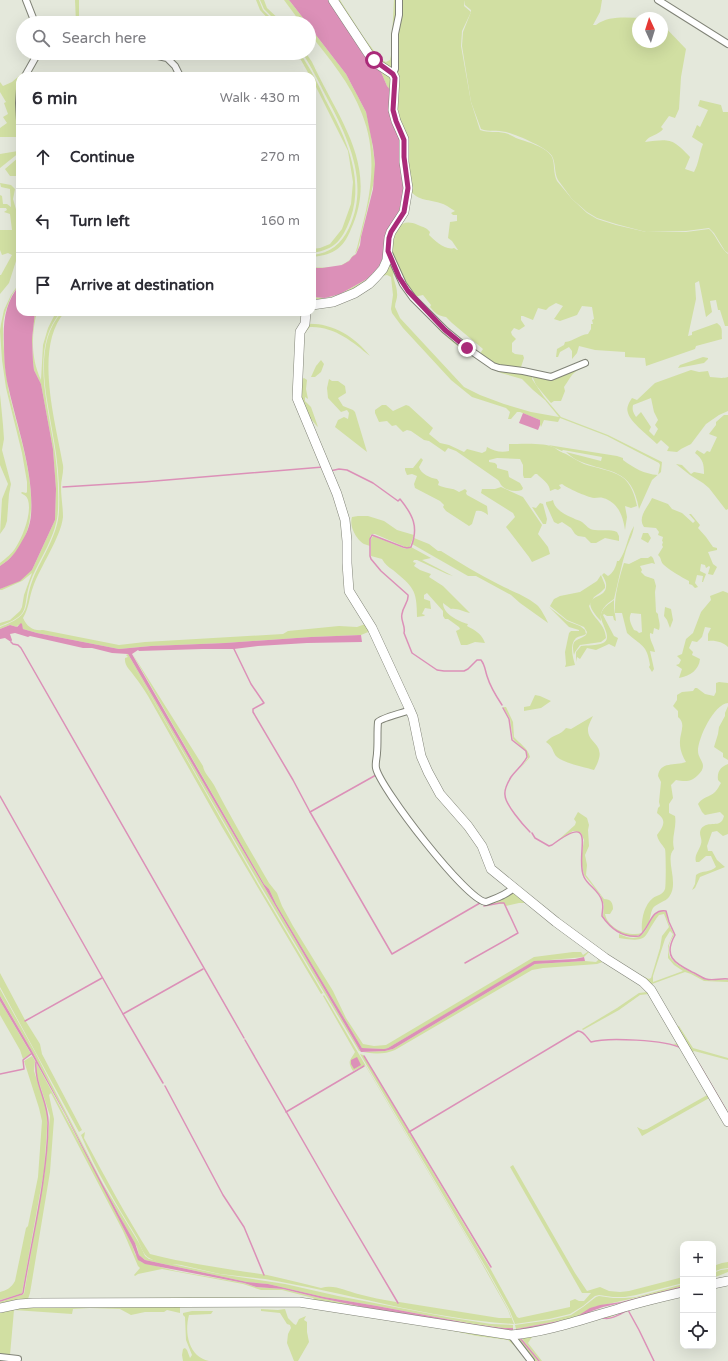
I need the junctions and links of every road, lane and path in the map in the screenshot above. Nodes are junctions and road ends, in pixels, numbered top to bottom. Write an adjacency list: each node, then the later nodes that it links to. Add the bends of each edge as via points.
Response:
1 (26, 0): 5 (street)
2 (333, 0): 11 (street, via 370,56)
3 (399, 0): 11 (street)
4 (658, 0): 6 (street)
5 (32, 16)
6 (728, 44)
7 (34, 60): 9 (street)
8 (169, 60): 10 (street)
9 (26, 72)
10 (178, 72)
11 (393, 74): 12 (street, via 393,110 404,140 408,188 404,212 391,232)
12 (388, 251): 13 (street, via 383,269 368,284 345,298); 15 (street, via 402,284 413,298 445,330 493,366 551,377)
13 (316, 305)
14 (306, 316): 16 (street, via 305,324 300,332 297,398 345,520 348,591 372,628)
15 (585, 363)
16 (410, 710): 17 (street, via 421,756 440,794 482,846 491,869); 17 (street, via 378,722 375,766 378,775 441,862 476,897 486,902 511,891)
17 (514, 887): 18 (street, via 556,922 643,982)
18 (728, 1122)
19 (728, 1280): 20 (street)
20 (716, 1283)
21 (680, 1293): 23 (street, via 573,1323)
22 (0, 1308): 23 (street, via 32,1303 299,1302)
23 (510, 1335): 26 (street)
24 (2, 1359): 25 (street)
25 (18, 1359)
26 (531, 1361)

